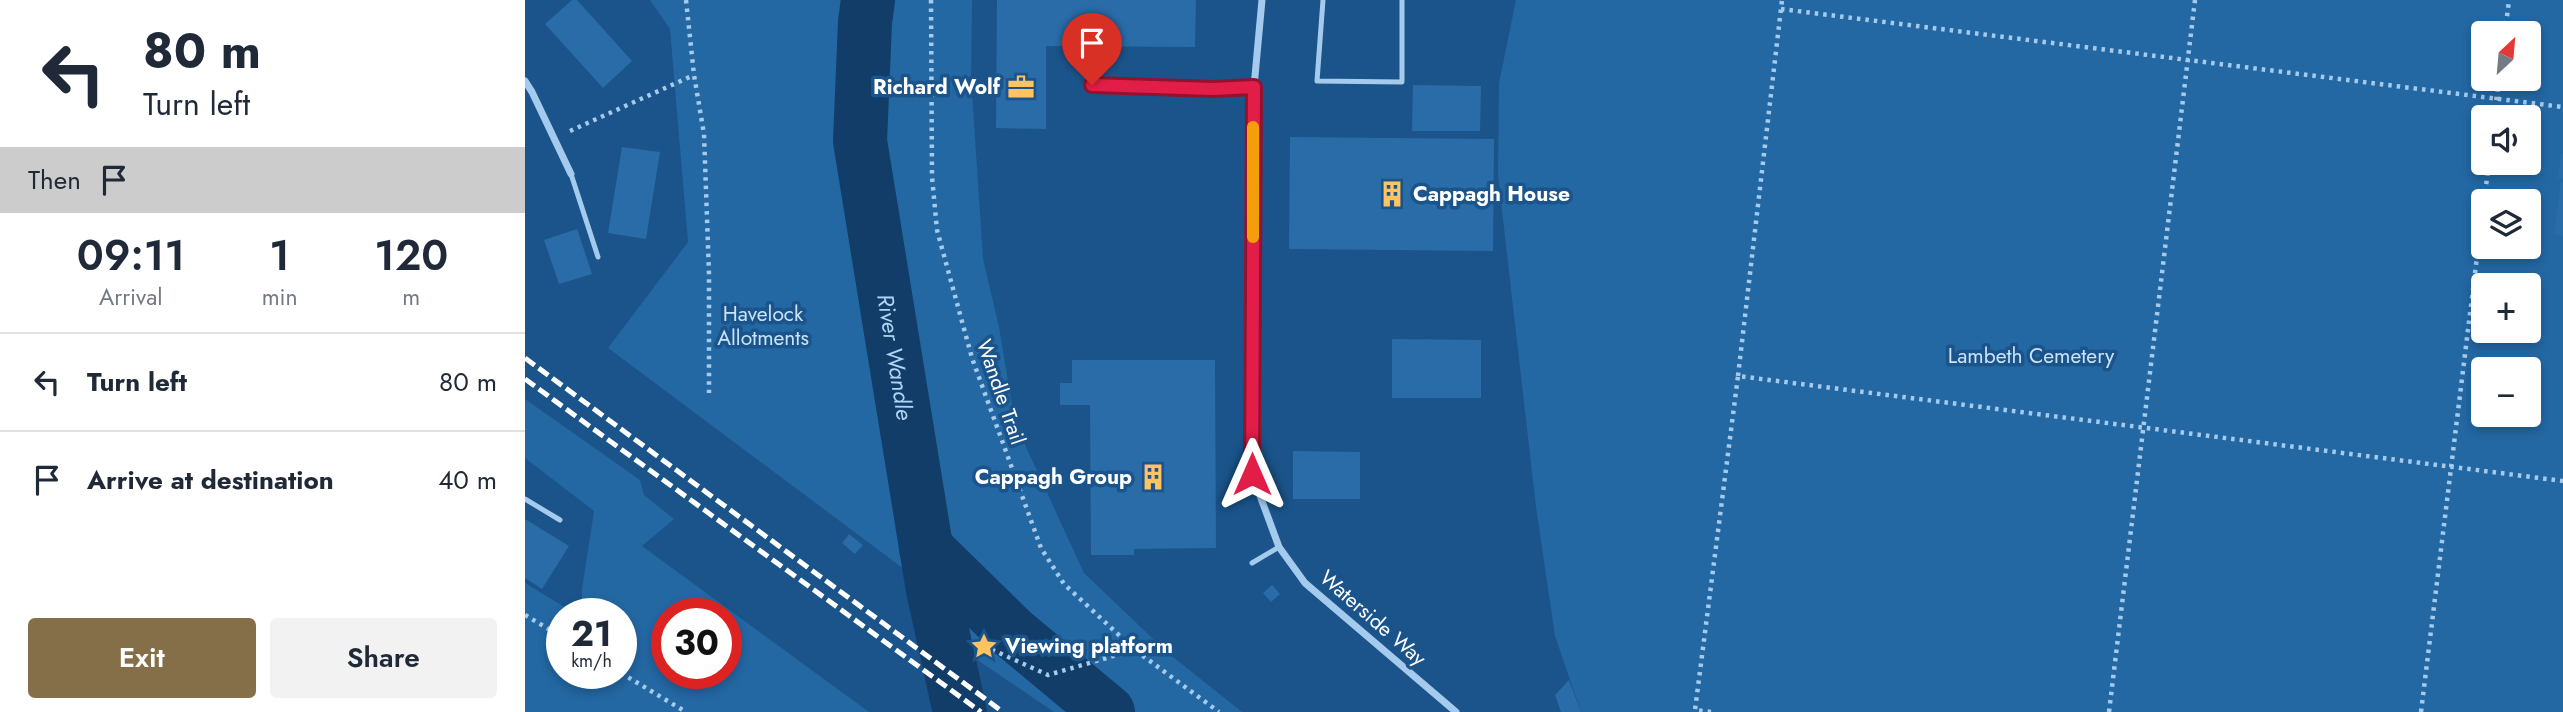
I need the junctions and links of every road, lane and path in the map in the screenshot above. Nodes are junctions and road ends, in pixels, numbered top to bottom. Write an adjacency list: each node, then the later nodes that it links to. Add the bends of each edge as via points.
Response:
1 (686, 0): 12 (path)
2 (931, 0): 36 (path, Wandle Trail, via 932,177 937,230 972,358 1041,548 1064,584)
3 (1262, 0): 15 (street, Waterside Way)
4 (1323, 0): 5 (lane, via 1317,81 1402,82)
5 (1402, 0)
6 (1782, 0): 9 (path)
7 (2195, 0): 11 (path)
8 (2509, 0): 10 (path)
9 (1781, 9): 11 (path); 24 (path)
10 (2506, 21)
11 (2187, 58): 17 (path); 26 (path)
12 (694, 75): 20 (path); 25 (path, via 704,134)
13 (525, 81): 20 (street)
14 (1092, 85): 15 (lane)
15 (1254, 87): 31 (street, Waterside Way, via 1252,474)
16 (2498, 91): 17 (path)
17 (2497, 97): 18 (path); 19 (path)
18 (2496, 105)
19 (2563, 107)
20 (554, 138): 21 (street)
21 (571, 173): 22 (lane)
22 (599, 257)
23 (2477, 259): 27 (path)
24 (1738, 376): 26 (path); 41 (path, via 1695,710)
25 (709, 393)
26 (2143, 427): 27 (path); 42 (path)
27 (2451, 468): 28 (path); 43 (path)
28 (2563, 481)
29 (525, 499): 30 (lane)
30 (560, 520)
31 (1279, 547): 32 (lane); 40 (street, Waterside Way, via 1305,583)
32 (1252, 563)
33 (525, 615): 34 (path)
34 (546, 627)
35 (984, 646): 36 (path, via 1048,675)
36 (1135, 650): 39 (path, Wandle Trail)
37 (637, 683): 38 (path)
38 (686, 712)
39 (1219, 712)
40 (1456, 712)
41 (1711, 712)
42 (2109, 712)
43 (2421, 712)

